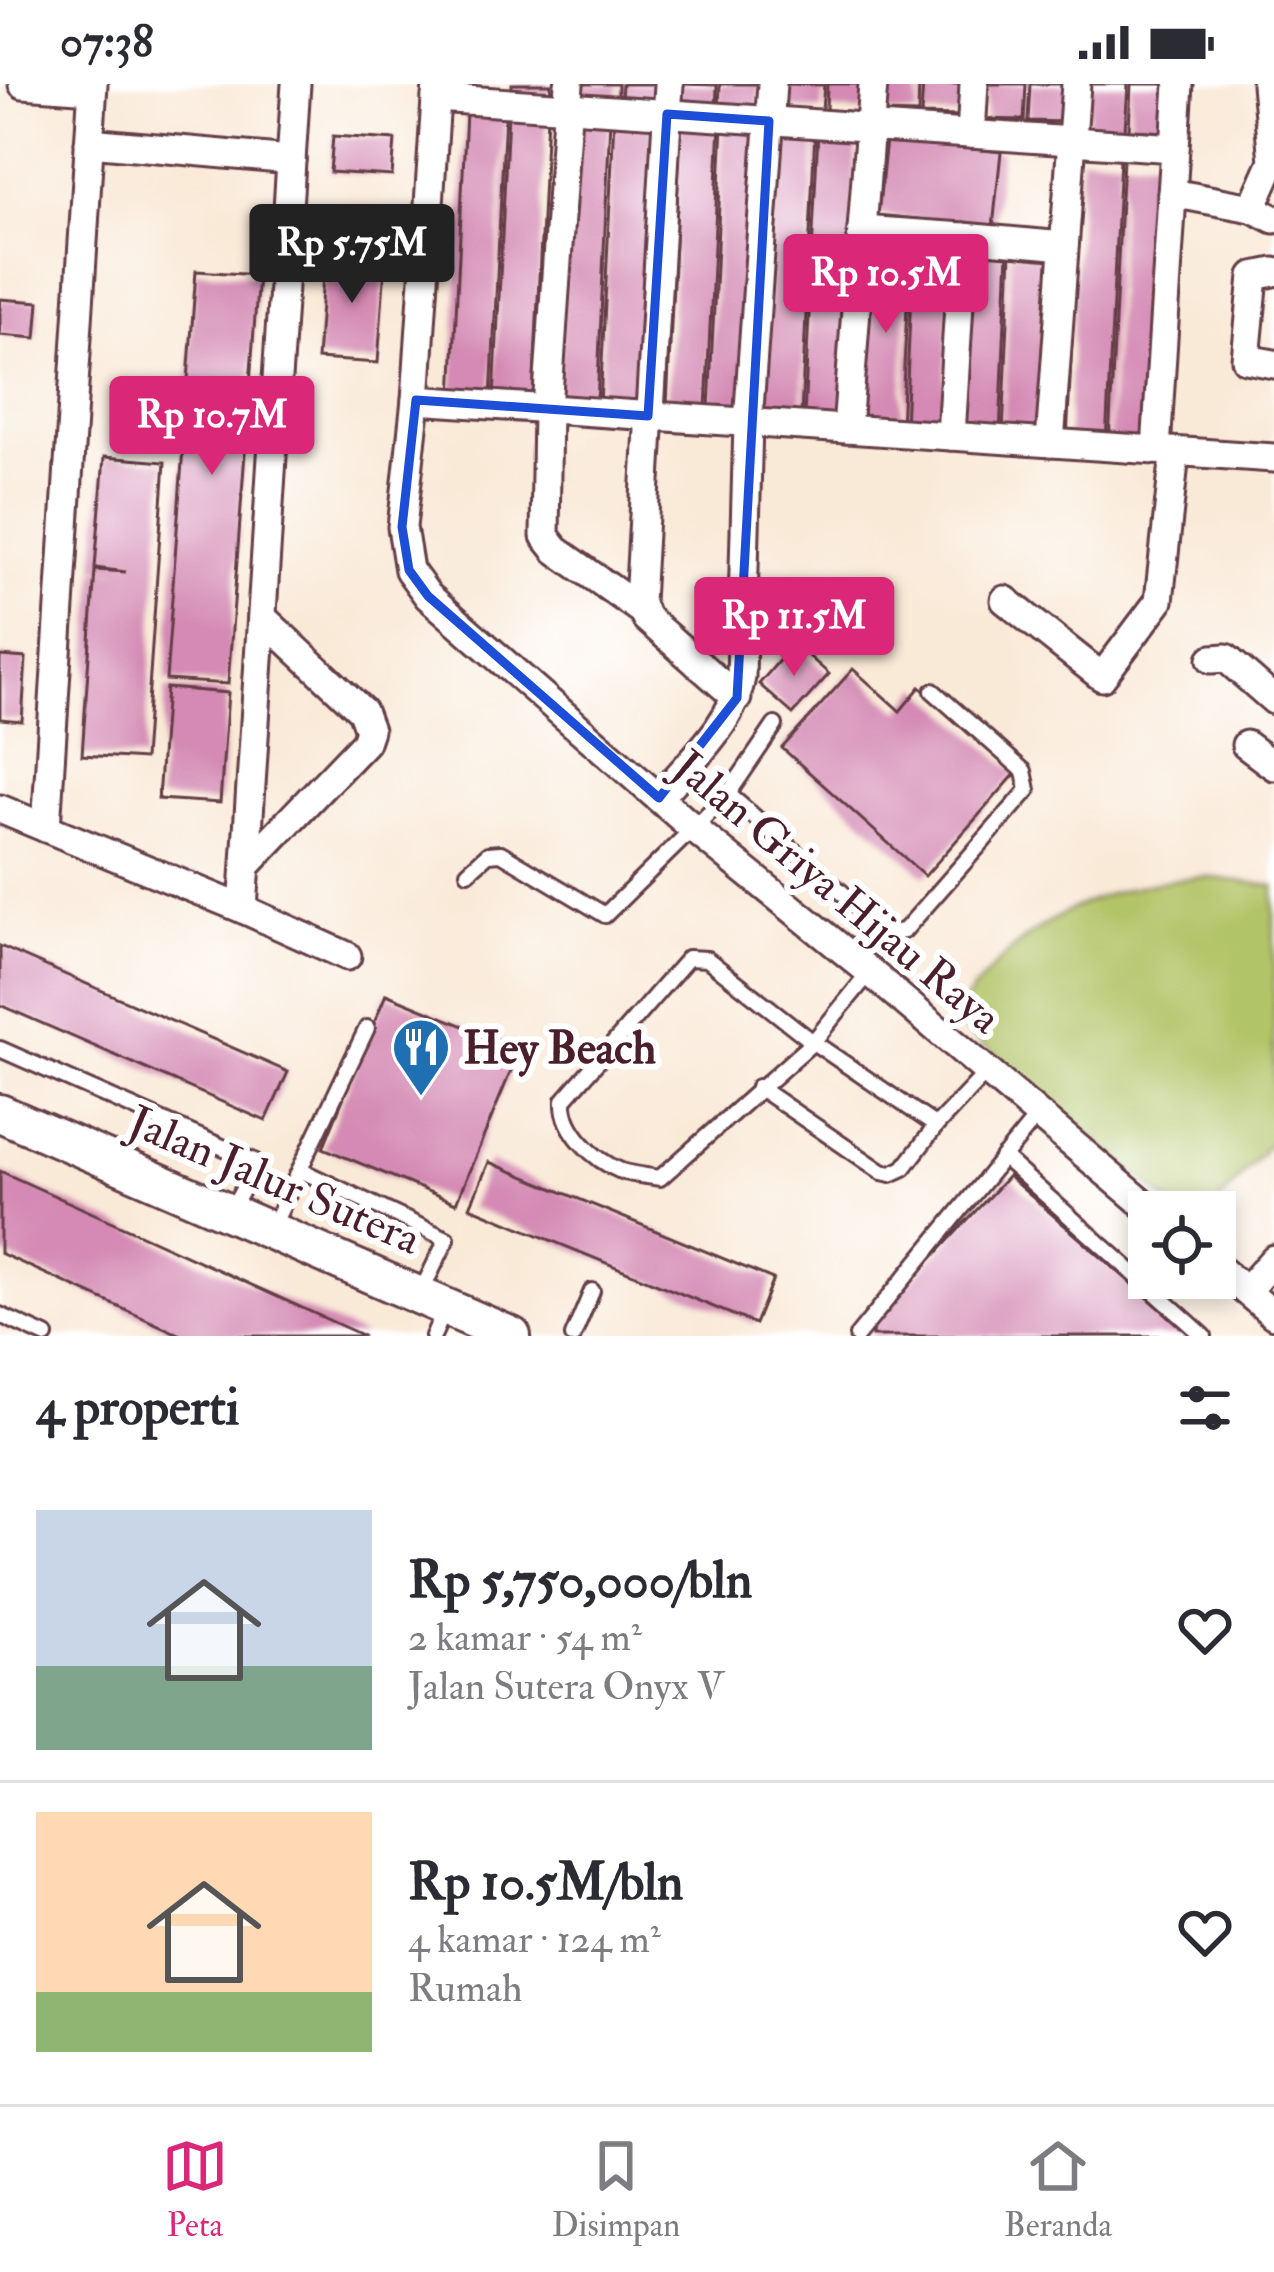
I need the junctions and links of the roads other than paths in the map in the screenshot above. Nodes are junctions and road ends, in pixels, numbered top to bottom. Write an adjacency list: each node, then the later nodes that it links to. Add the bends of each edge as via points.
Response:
1 (23, 84): 10 (street)
2 (296, 84): 20 (street)
3 (669, 84): 13 (street)
4 (772, 84): 14 (street)
5 (873, 84): 15 (street)
6 (974, 84): 16 (street)
7 (1076, 84): 17 (street)
8 (1179, 84): 19 (street)
9 (1266, 84): 22 (street, via 1273,161)
10 (93, 86): 18 (street)
11 (437, 91): 12 (street); 28 (street, Jalan Griya Hijau Raya)
12 (568, 96): 13 (street); 29 (street)
13 (667, 114): 14 (street); 30 (street)
14 (769, 121): 15 (street); 31 (street)
15 (871, 128): 16 (street); 23 (street)
16 (971, 134): 17 (street)
17 (1073, 141): 19 (street); 25 (street)
18 (89, 142): 20 (street); 50 (street)
19 (1175, 148): 21 (street)
20 (291, 160): 39 (street)
21 (1172, 193): 22 (street); 35 (street)
22 (1263, 213)
23 (862, 230): 24 (street); 32 (street)
24 (963, 237): 25 (street); 33 (street)
25 (1064, 246): 34 (street)
26 (1274, 272): 27 (street, via 1254,276 1246,359)
27 (1274, 364)
28 (416, 400): 29 (street); 48 (street, Jalan Griya Hijau Raya, via 402,527 410,571 428,596)
29 (547, 409): 30 (street); 38 (street, via 545,536)
30 (648, 416): 31 (street); 38 (street)
31 (748, 422): 32 (street); 42 (street)
32 (847, 429): 33 (street)
33 (951, 436): 34 (street)
34 (1050, 443): 35 (street)
35 (1166, 452): 36 (street); 37 (street, via 1159,601 1102,677)
36 (1274, 458)
37 (1005, 600)
38 (641, 610): 42 (street)
39 (262, 617): 52 (street); 52 (street, via 362,711 369,730)
40 (1212, 658): 43 (street, via 1226,658)
41 (933, 691): 55 (lane, via 1024,771 1028,790 904,931)
42 (737, 698): 48 (street)
43 (1274, 700)
44 (775, 725): 47 (lane)
45 (1246, 745): 46 (street)
46 (1274, 766)
47 (728, 794): 51 (lane); 55 (lane)
48 (659, 798): 51 (street, Jalan Griya Hijau Raya)
49 (0, 809): 50 (street)
50 (46, 828): 54 (street)
51 (694, 829): 53 (lane, via 605,915 501,853); 57 (street, Jalan Griya Hijau Raya)
52 (247, 865): 54 (street)
53 (468, 872)
54 (243, 908): 56 (street)
55 (878, 924): 57 (lane)
56 (347, 956)
57 (861, 964): 59 (lane); 61 (street, Jalan Griya Hijau Raya)
58 (367, 1028): 67 (lane)
59 (813, 1042): 62 (lane); 62 (lane, via 707,959 688,958 565,1100 563,1115 580,1141 620,1171 659,1178); 65 (lane)
60 (0, 1049): 69 (lane, via 254,1161)
61 (988, 1071): 64 (street, Jalan Griya Hijau Raya); 65 (lane)
62 (758, 1087): 65 (lane, via 891,1174)
63 (0, 1113): 69 (main road, Jalan Jalur Sutera)
64 (1038, 1114): 66 (lane); 68 (street, Jalan Griya Hijau Raya)
65 (936, 1126)
66 (1003, 1157): 81 (lane); 82 (lane)
67 (300, 1170): 70 (lane); 75 (lane, via 448,1239)
68 (1128, 1191)
69 (230, 1213): 70 (main road, Jalan Jalur Sutera)
70 (271, 1230): 75 (main road, Jalan Jalur Sutera)
71 (1274, 1259): 74 (street)
72 (1236, 1283): 74 (street)
73 (592, 1291): 80 (lane)
74 (1246, 1291): 77 (street)
75 (433, 1312): 79 (main road, Jalan Jalur Sutera)
76 (0, 1315): 78 (lane)
77 (1274, 1316)
78 (46, 1336)
79 (512, 1336)
80 (573, 1336)
81 (857, 1336)
82 (1204, 1336)

